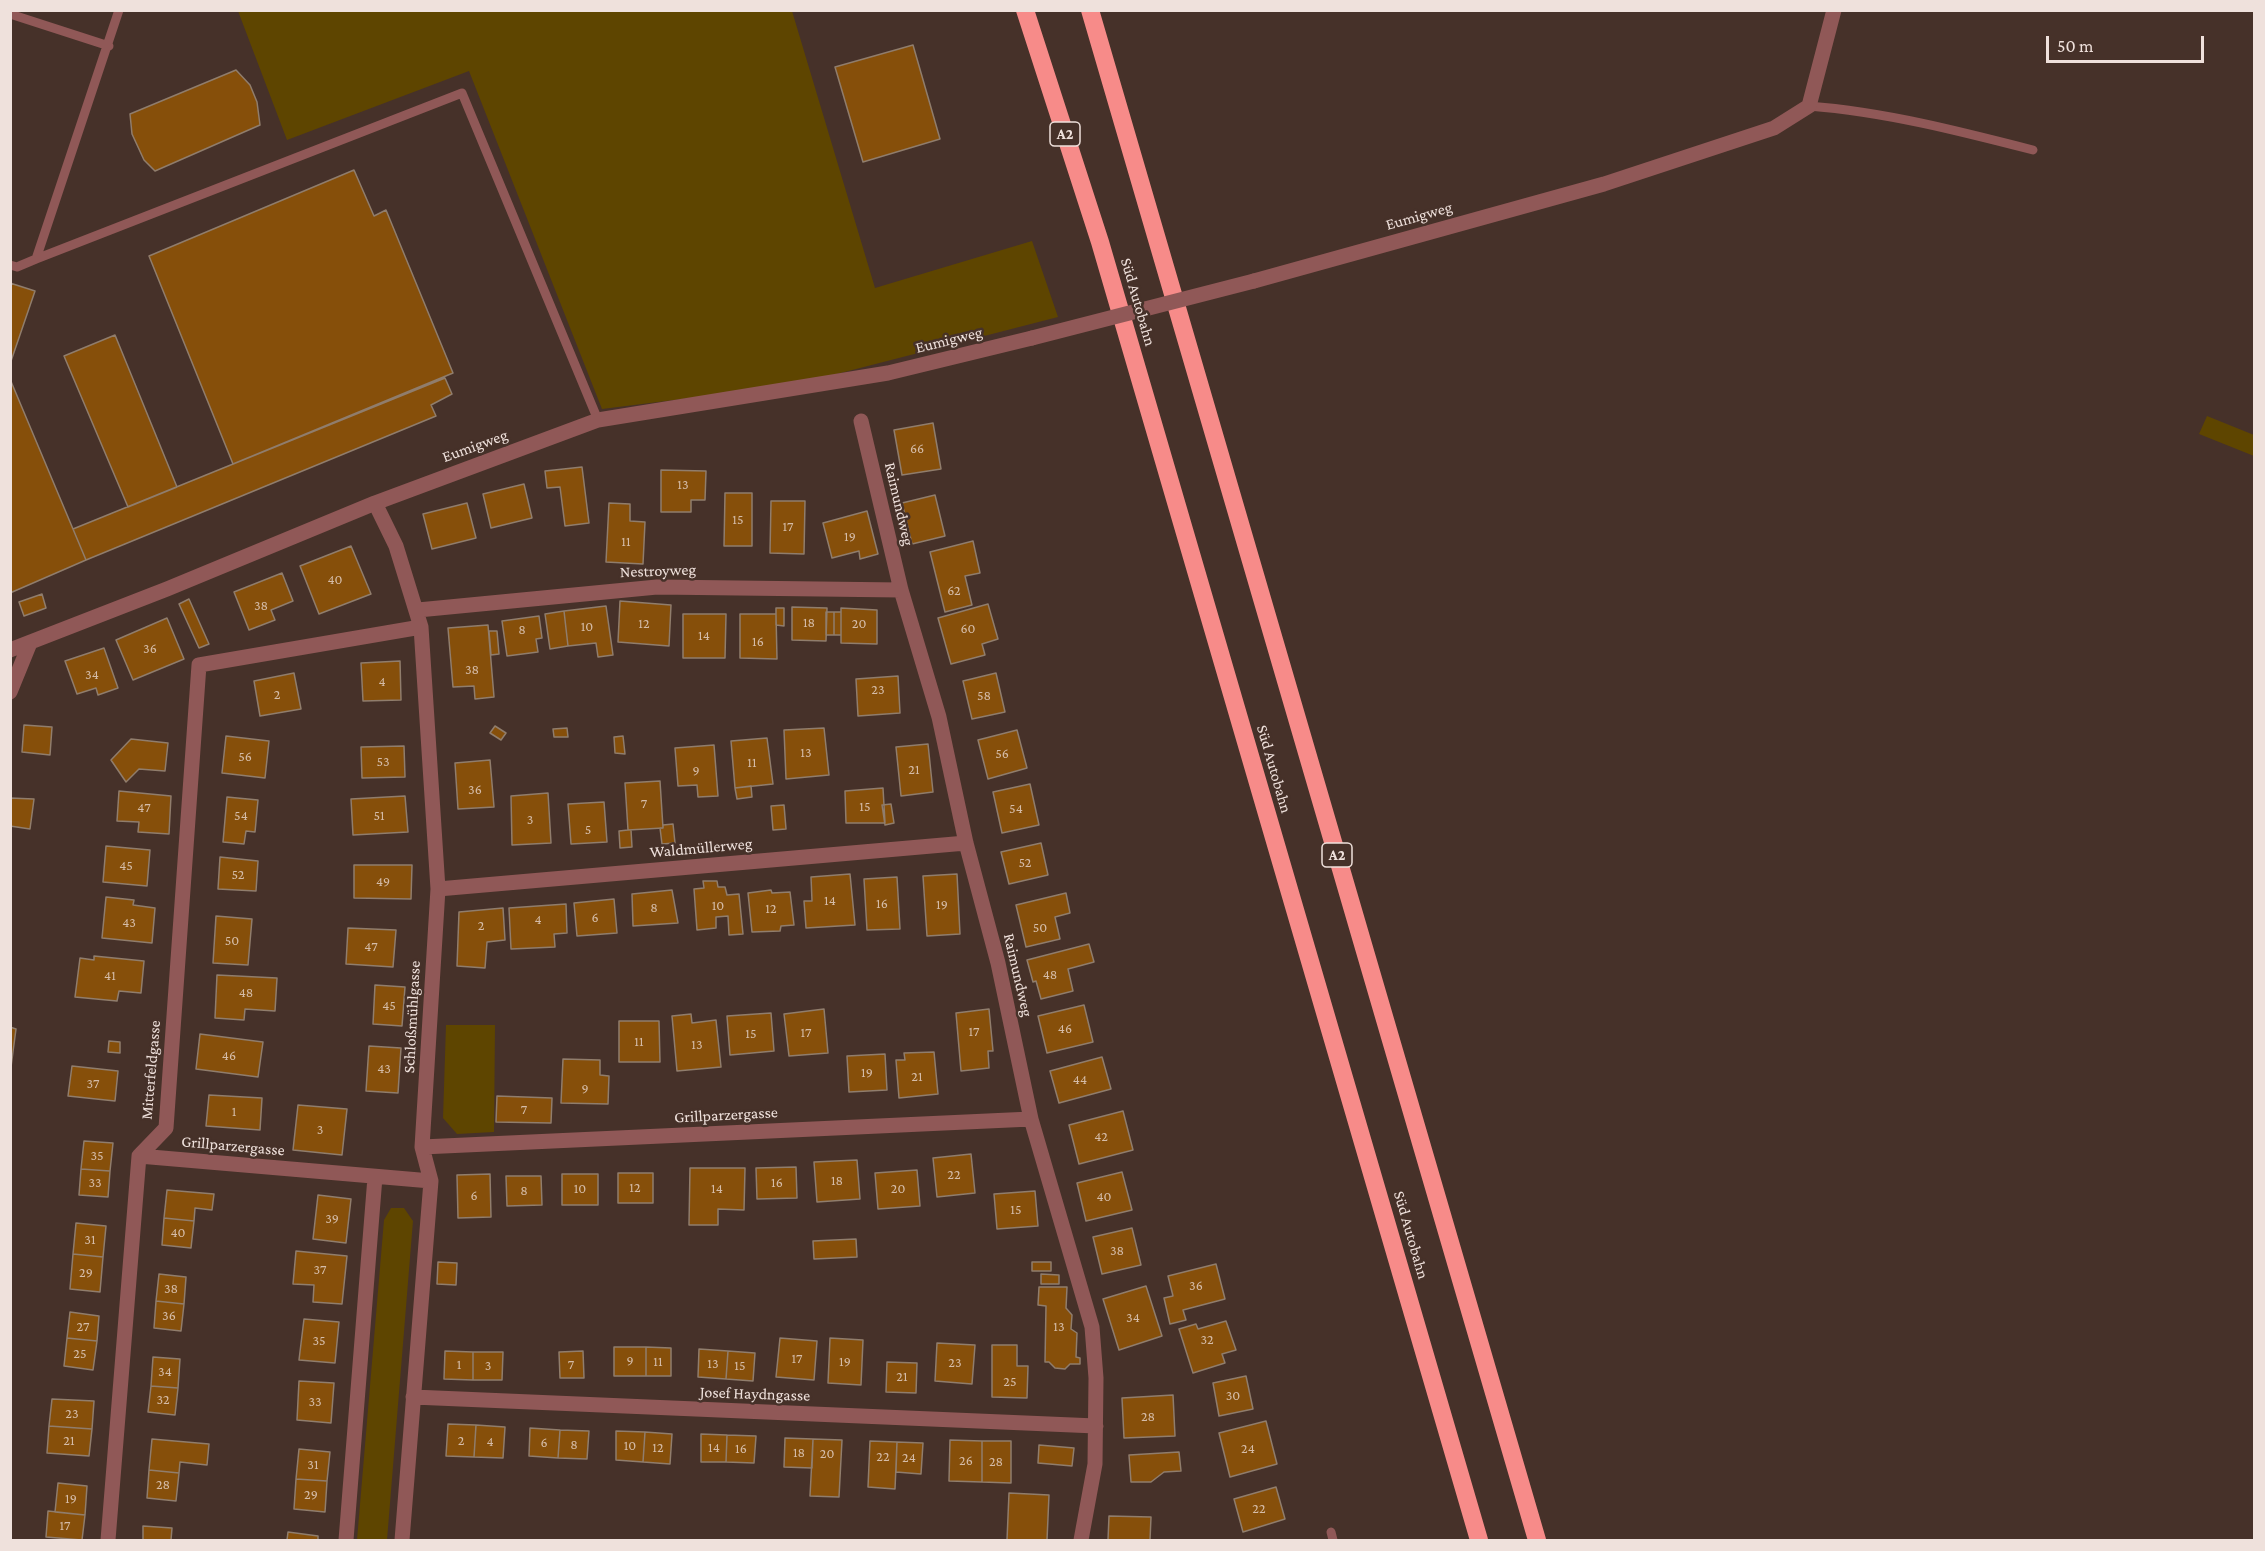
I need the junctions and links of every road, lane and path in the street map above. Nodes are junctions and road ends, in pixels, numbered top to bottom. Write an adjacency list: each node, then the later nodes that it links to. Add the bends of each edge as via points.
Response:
1 (119, 10): 6 (lane)
2 (1025, 10): 33 (highway, Süd Autobahn / A2, via 1104,253)
3 (1090, 10): 34 (highway, A2)
4 (1834, 10): 7 (street)
5 (10, 14): 6 (lane)
6 (109, 46): 9 (lane)
7 (1809, 106): 8 (lane, via 1928,124); 11 (street, Eumigweg, bridge, via 1774,128 1604,184 1254,281 888,373)
8 (2033, 150)
9 (36, 259): 10 (lane, via 17,267); 11 (lane, via 462,93)
10 (10, 265)
11 (598, 420): 13 (street, Eumigweg)
12 (861, 421): 14 (street, Raimundweg)
13 (375, 503): 15 (street, Schloßmühlgasse, via 396,546); 17 (street, Eumigweg)
14 (901, 590): 15 (street, Nestroyweg, via 657,587); 20 (street, Raimundweg, via 939,717)
15 (418, 610): 16 (street, Schloßmühlgasse)
16 (421, 627): 21 (street, Schloßmühlgasse); 24 (street, Mitterfeldgasse, via 200,665 166,1128)
17 (30, 643): 18 (street, Eumigweg); 19 (street)
18 (10, 650)
19 (10, 692)
20 (966, 843): 21 (street, Waldmüllerweg); 22 (street, Raimundweg, via 998,963)
21 (438, 889): 23 (street, Schloßmühlgasse)
22 (1031, 1119): 23 (street, Grillparzergasse); 28 (street, Raimundweg, via 1092,1327)
23 (422, 1147): 26 (street, Schloßmühlgasse)
24 (139, 1156): 25 (street, Grillparzergasse); 29 (street)
25 (375, 1177): 26 (street, Grillparzergasse); 30 (street)
26 (431, 1181): 27 (street, Schloßmühlgasse)
27 (413, 1397): 28 (street, Josef Haydngasse); 31 (street, Schloßmühlgasse)
28 (1096, 1426): 32 (street, Raimundweg, via 1095,1464)
29 (108, 1540)
30 (346, 1540)
31 (402, 1540)
32 (1081, 1540)
33 (1479, 1540)
34 (1537, 1540)

